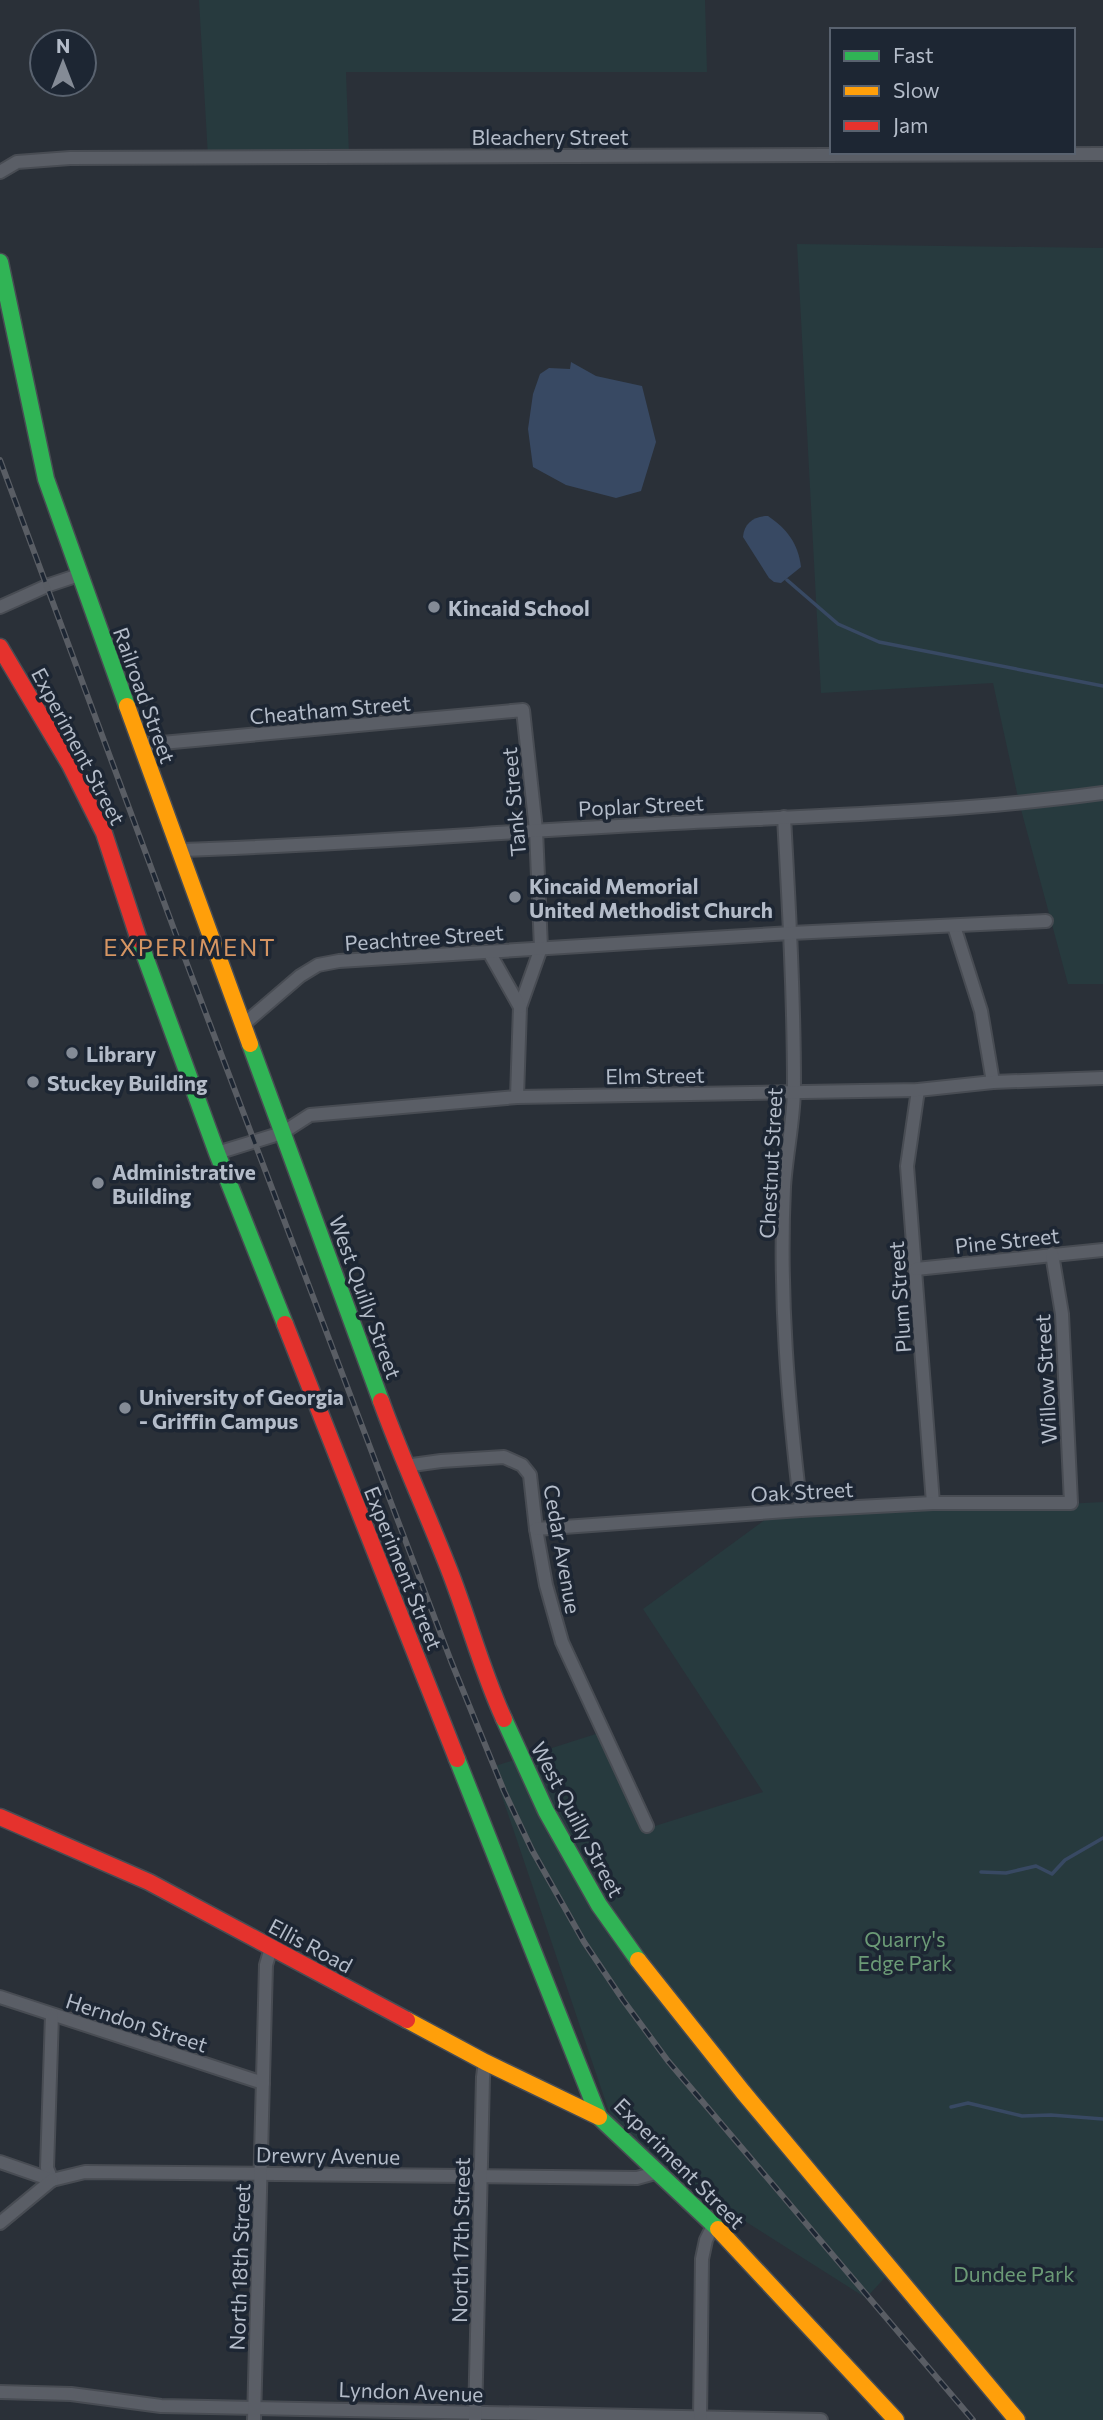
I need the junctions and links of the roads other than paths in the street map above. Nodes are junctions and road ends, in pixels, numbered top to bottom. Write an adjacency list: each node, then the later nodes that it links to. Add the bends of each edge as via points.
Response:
1 (1103, 154): 2 (street, Bleachery Street, via 70,158 17,162)
2 (0, 172)
3 (0, 262): 4 (street, Railroad Street, via 46,480)
4 (79, 575): 5 (street); 8 (street, Railroad Street)
5 (0, 607)
6 (0, 647): 26 (street, Experiment Street, via 70,765 104,833 151,979)
7 (523, 710): 8 (street, Cheatham Street); 11 (street, Tank Street)
8 (140, 745): 12 (street, Railroad Street)
9 (1103, 793): 10 (street, Poplar Street, via 1020,804)
10 (784, 817): 11 (street, Poplar Street); 15 (street, Chestnut Street)
11 (536, 830): 12 (street, Poplar Street); 16 (street, Tank Street)
12 (180, 850): 19 (street, Railroad Street)
13 (1046, 921): 14 (street, Peachtree Street)
14 (954, 926): 15 (street, Peachtree Street); 21 (street, via 981,1011)
15 (791, 933): 16 (street, Peachtree Street); 23 (street, Chestnut Street)
16 (541, 948): 17 (street, Peachtree Street); 18 (street, Tank Street)
17 (489, 952): 18 (street); 19 (street, Peachtree Street, via 318,965)
18 (520, 1007): 24 (street, Tank Street)
19 (244, 1024): 25 (street, Railroad Street)
20 (1103, 1078): 21 (street, Elm Street)
21 (993, 1082): 22 (street, Elm Street)
22 (918, 1090): 23 (street, Elm Street); 29 (street, Plum Street, via 906,1166)
23 (794, 1091): 24 (street, Elm Street); 33 (street, Chestnut Street, via 784,1187 785,1322)
24 (517, 1097): 25 (street, Elm Street, via 310,1115)
25 (284, 1133): 26 (street, Elm Street); 30 (street, West Quilly Street)
26 (217, 1153): 42 (street, Experiment Street)
27 (1103, 1250): 28 (street, Pine Street)
28 (1052, 1254): 29 (street, Pine Street); 32 (street, Willow Street, via 1062,1314)
29 (916, 1269): 31 (street, Plum Street)
30 (405, 1466): 34 (street, Cedar Avenue, via 504,1457 522,1465 530,1475); 58 (street, West Quilly Street, via 450,1572 490,1689 546,1811 599,1905 726,2072)
31 (933, 1503): 32 (street, Oak Street); 33 (street, Oak Street)
32 (1071, 1503)
33 (801, 1510): 34 (street, Oak Street)
34 (536, 1529): 36 (street, Cedar Avenue, via 562,1642)
35 (0, 1816): 37 (street, Ellis Road, via 149,1882)
36 (647, 1826)
37 (271, 1948): 40 (street, Ellis Road); 41 (street, North 18th Street, via 266,1965)
38 (0, 1997): 39 (street, Herndon Street)
39 (52, 2015): 41 (street, Herndon Street); 47 (street, via 47,2168)
40 (485, 2062): 42 (street, Ellis Road); 46 (street, North 17th Street)
41 (263, 2083): 45 (street, North 18th Street)
42 (599, 2117): 44 (street, Experiment Street)
43 (0, 2162): 47 (street)
44 (659, 2172): 46 (street, Drewry Avenue, via 637,2178); 49 (street, Experiment Street)
45 (260, 2174): 46 (street, Drewry Avenue); 47 (street, Drewry Avenue, via 85,2172); 52 (street, North 18th Street)
46 (481, 2176): 53 (street, North 17th Street)
47 (52, 2180): 48 (street)
48 (0, 2223)
49 (714, 2224): 54 (street, via 702,2259); 55 (street, Experiment Street)
50 (5, 2392): 51 (street); 52 (street, Lyndon Avenue, via 71,2394 161,2406)
51 (0, 2402)
52 (254, 2406): 53 (street, Lyndon Avenue); 56 (street, North 18th Street)
53 (475, 2416): 54 (street, Lyndon Avenue)
54 (700, 2419): 57 (street, Lyndon Avenue)
55 (891, 2419)
56 (254, 2420)
57 (821, 2420)
58 (1017, 2420)

